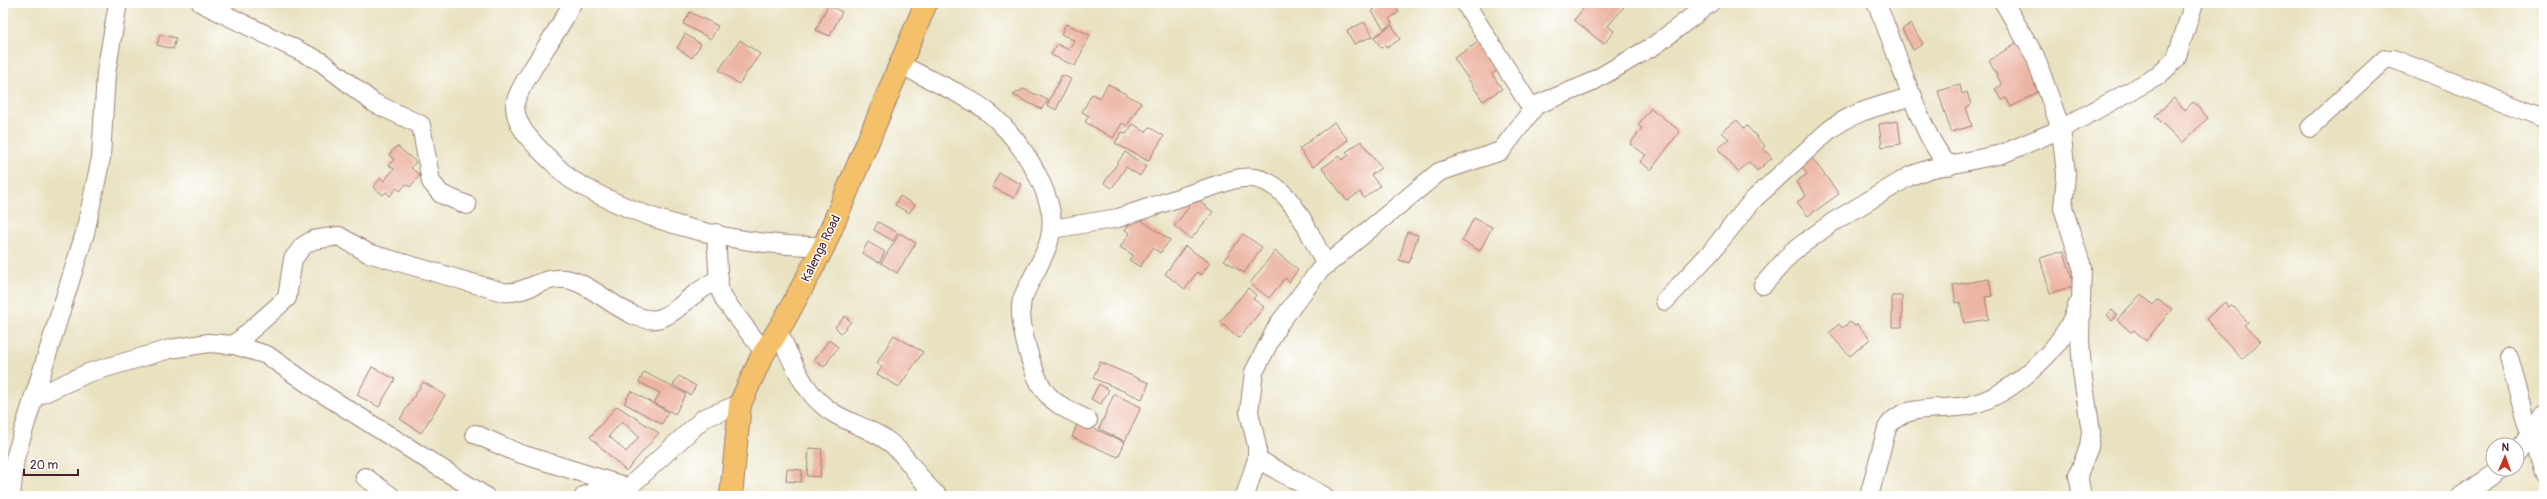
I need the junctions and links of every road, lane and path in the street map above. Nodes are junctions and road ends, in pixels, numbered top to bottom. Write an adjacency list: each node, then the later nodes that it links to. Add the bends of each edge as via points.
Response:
1 (118, 3): 30 (street, via 106,73 101,158 85,234)
2 (201, 3): 17 (street, via 320,60 374,104 421,125 431,182 441,194)
3 (572, 3): 19 (street, via 517,93 517,120 529,140 571,179 630,210)
4 (926, 3): 10 (main road, Kalenga Road)
5 (1465, 3): 12 (street)
6 (1710, 3): 12 (street, via 1655,45 1588,84 1536,105)
7 (1876, 3): 11 (street)
8 (2004, 3): 15 (street, via 2035,56)
9 (2194, 3): 15 (street, via 2176,59 2158,76)
10 (900, 64): 18 (street, via 988,112 1019,146 1034,168 1049,204); 20 (main road, Kalenga Road)
11 (1913, 96): 16 (street, via 1939,154); 25 (street, via 1865,109 1828,131 1753,200 1712,252)
12 (1532, 109): 21 (street, via 1500,150 1439,172)
13 (2544, 118): 14 (street, via 2389,59 2380,63)
14 (2310, 128)
15 (2061, 129): 16 (street, via 2002,154); 24 (street, via 2066,174 2063,208 2082,267)
16 (1949, 166): 23 (street, via 1910,176 1833,222 1793,252)
17 (467, 206)
18 (1052, 229): 21 (street, via 1118,218 1245,176 1258,177 1285,194); 33 (street, via 1048,246 1022,298 1020,313 1038,381 1046,394 1059,406)
19 (716, 233): 20 (street, via 791,246); 22 (street)
20 (824, 246): 26 (main road, Kalenga Road)
21 (1326, 266): 37 (street, via 1278,325 1254,372 1249,412)
22 (719, 278): 27 (street, via 667,315 654,319 620,308 582,283 556,278 513,292 503,292 368,254 344,238 334,237 314,240 303,246 293,259 287,298); 28 (street, via 719,288 725,301)
23 (1763, 285)
24 (2083, 289): 50 (street, via 2076,312 2060,341 2032,369 2000,393 1971,405 1912,412 1897,416 1891,421); 51 (street, via 2080,338 2091,432 2089,447 2078,473)
25 (1665, 301)
26 (778, 331): 28 (main road, Kalenga Road); 47 (street, via 797,372 814,398 834,413 894,445 927,487)
27 (234, 345): 30 (street, via 209,343 170,349 88,373); 44 (street, via 267,355 317,390)
28 (764, 352): 31 (main road, Kalenga Road)
29 (2509, 357): 34 (street)
30 (33, 398): 42 (street, via 15,458)
31 (740, 404): 41 (street, via 704,418 655,465); 46 (main road, Kalenga Road)
32 (2544, 416): 34 (street)
33 (1088, 420)
34 (2530, 432): 36 (street); 38 (street)
35 (475, 434): 41 (street, via 540,460)
36 (2525, 440)
37 (1258, 459): 48 (street); 49 (street)
38 (2544, 475)
39 (364, 477): 43 (street)
40 (2490, 477): 52 (street)
41 (627, 487): 45 (street)
42 (11, 496)
43 (391, 496)
44 (485, 496)
45 (584, 496)
46 (731, 496)
47 (938, 496)
48 (1245, 496)
49 (1324, 496)
50 (1869, 496)
51 (2082, 496)
52 (2460, 496)

